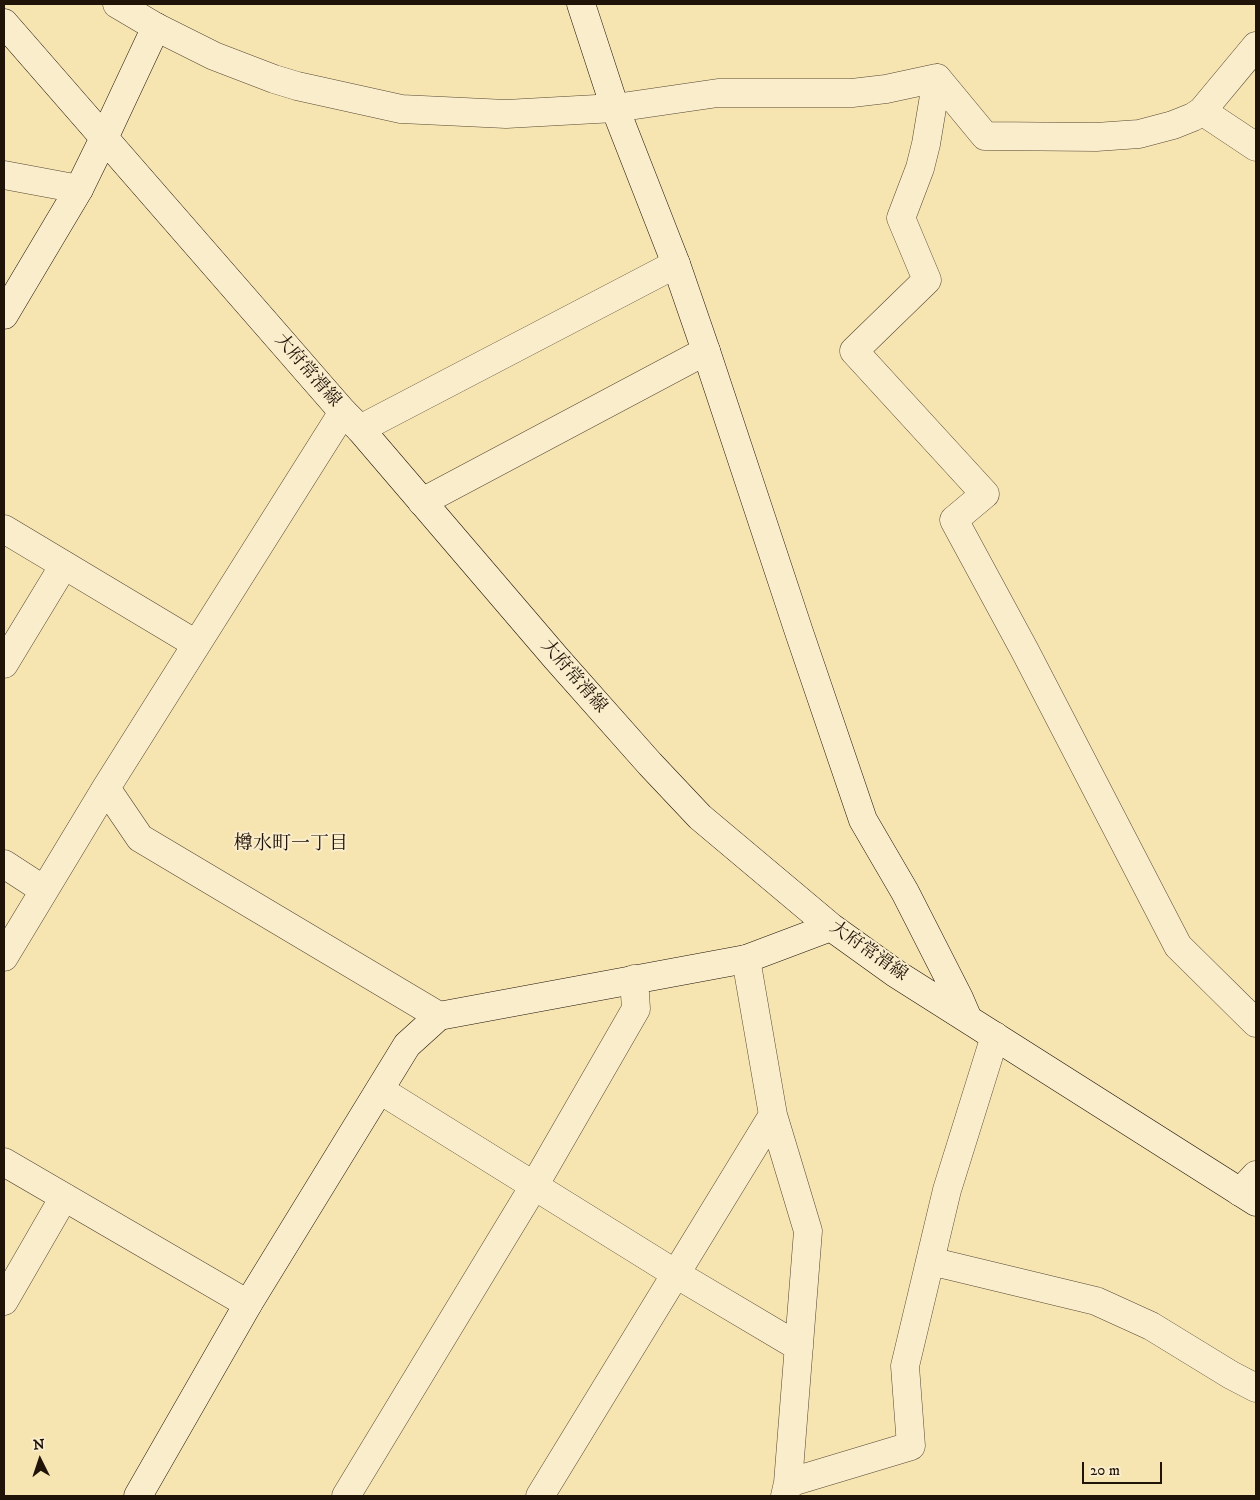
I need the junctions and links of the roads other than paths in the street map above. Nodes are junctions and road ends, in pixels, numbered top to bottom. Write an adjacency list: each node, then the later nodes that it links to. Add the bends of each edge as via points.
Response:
1 (117, 4): 4 (street)
2 (581, 4): 7 (street)
3 (4, 23): 9 (street, 大府常滑線)
4 (156, 27): 7 (street, via 214,56 274,79 401,109 506,114); 9 (street)
5 (1256, 46): 8 (street)
6 (936, 78): 7 (street, via 852,93 718,93); 8 (street, via 985,136 1140,134); 31 (street, via 920,168 901,218 927,280 854,351 985,494 954,520 1178,946)
7 (615, 108): 13 (street)
8 (1202, 111): 10 (street)
9 (104, 138): 12 (street); 16 (street, 大府常滑線)
10 (1256, 147)
11 (4, 175): 12 (street)
12 (79, 189): 14 (street)
13 (676, 264): 15 (street); 16 (street)
14 (4, 315)
15 (706, 350): 17 (street); 30 (street, via 863,820 906,892)
16 (351, 420): 17 (street, 大府常滑線); 20 (street)
17 (422, 502): 25 (street, 大府常滑線, via 568,672 700,817)
18 (4, 529): 19 (street)
19 (64, 565): 20 (street); 21 (street)
20 (196, 644): 22 (street)
21 (4, 664)
22 (106, 788): 24 (street); 29 (street, via 140,838)
23 (4, 864): 24 (street)
24 (44, 890): 26 (street)
25 (831, 927): 27 (street); 30 (street, 大府常滑線, via 895,973)
26 (4, 957)
27 (746, 959): 28 (street); 34 (street)
28 (634, 979): 29 (street); 36 (street, via 636,1009)
29 (439, 1016): 33 (street, via 407,1045)
30 (968, 1019): 32 (street, 大府常滑線)
31 (1256, 1023)
32 (995, 1036): 37 (street, 大府常滑線); 39 (street, via 946,1190)
33 (380, 1090): 36 (street); 42 (street)
34 (774, 1116): 40 (street); 43 (street, via 808,1231)
35 (4, 1162): 38 (street)
36 (534, 1186): 40 (street); 47 (street)
37 (1251, 1190)
38 (64, 1197): 41 (street); 42 (street)
39 (930, 1261): 44 (street, via 1096,1301 1151,1326); 45 (street, via 905,1366 910,1446)
40 (676, 1274): 43 (street); 48 (street)
41 (4, 1301)
42 (248, 1304): 46 (street)
43 (799, 1347): 45 (street)
44 (1256, 1388)
45 (787, 1489)
46 (138, 1496)
47 (346, 1496)
48 (540, 1496)

